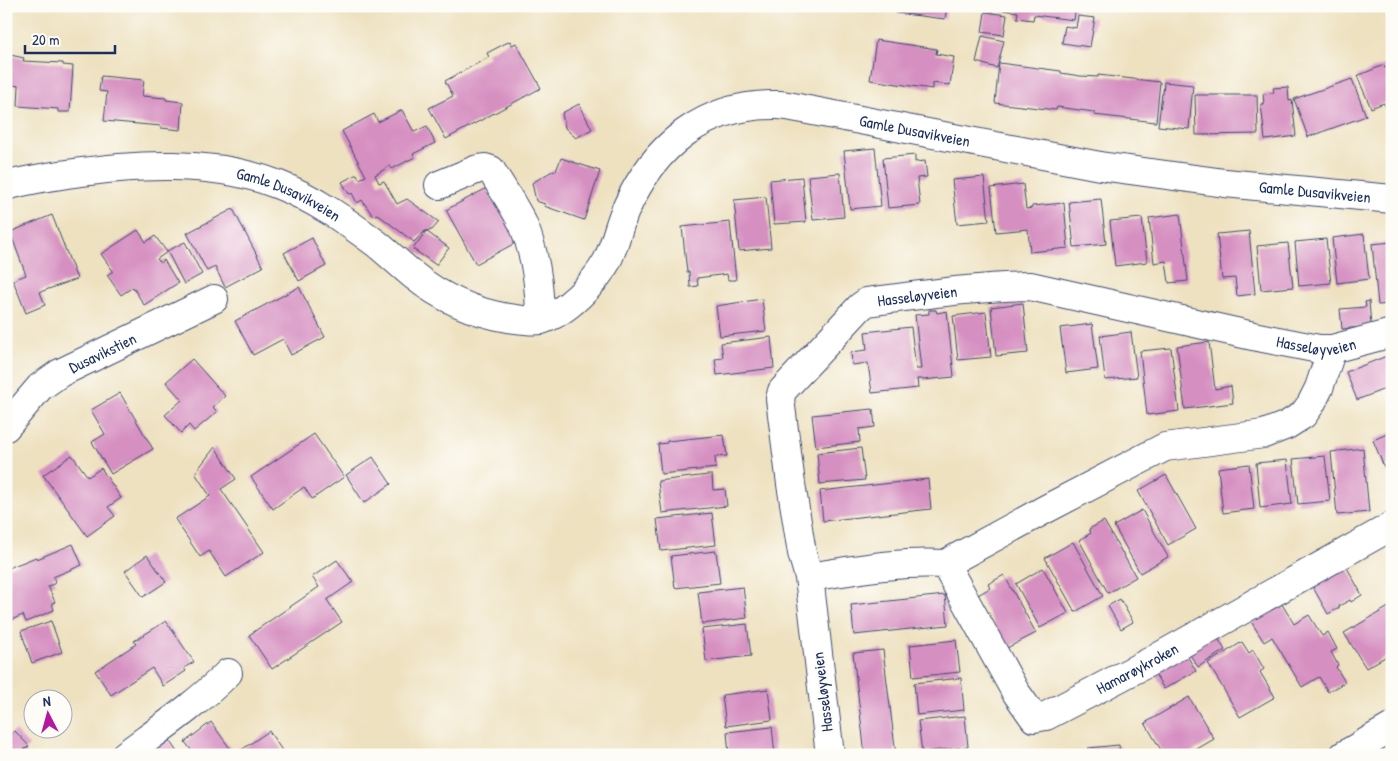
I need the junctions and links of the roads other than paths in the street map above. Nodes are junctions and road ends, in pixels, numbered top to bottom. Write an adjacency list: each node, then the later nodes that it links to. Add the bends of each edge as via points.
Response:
1 (439, 185): 5 (street, via 478,169 491,170 522,224 532,252 538,279)
2 (6, 186): 5 (street, Gamle Dusavikveien, via 118,168 202,167 239,172 305,196 348,223 445,297 487,314)
3 (1392, 199): 5 (street, Gamle Dusavikveien, via 1254,186 1100,166 782,105 734,109 700,122 672,142 635,191 607,262 590,285 574,301)
4 (214, 299): 8 (street, Dusavikstien, via 60,373 40,387)
5 (540, 320)
6 (1392, 333): 7 (street, Hasseløyveien)
7 (1332, 349): 10 (street, via 1311,404 1303,415 1287,425 1264,434 1165,446); 11 (street, Hasseløyveien, via 1300,346 1030,286 976,288 867,302 782,391 780,399 802,553)
8 (6, 427)
9 (1392, 526): 10 (street, Hamarøykroken, via 1145,664 1046,716 1034,718)
10 (945, 564): 11 (street, via 913,564)
11 (810, 577): 15 (street, Hasseløyveien)
12 (228, 673): 14 (street)
13 (1392, 727): 16 (street)
14 (125, 755)
15 (830, 755)
16 (1344, 755)

